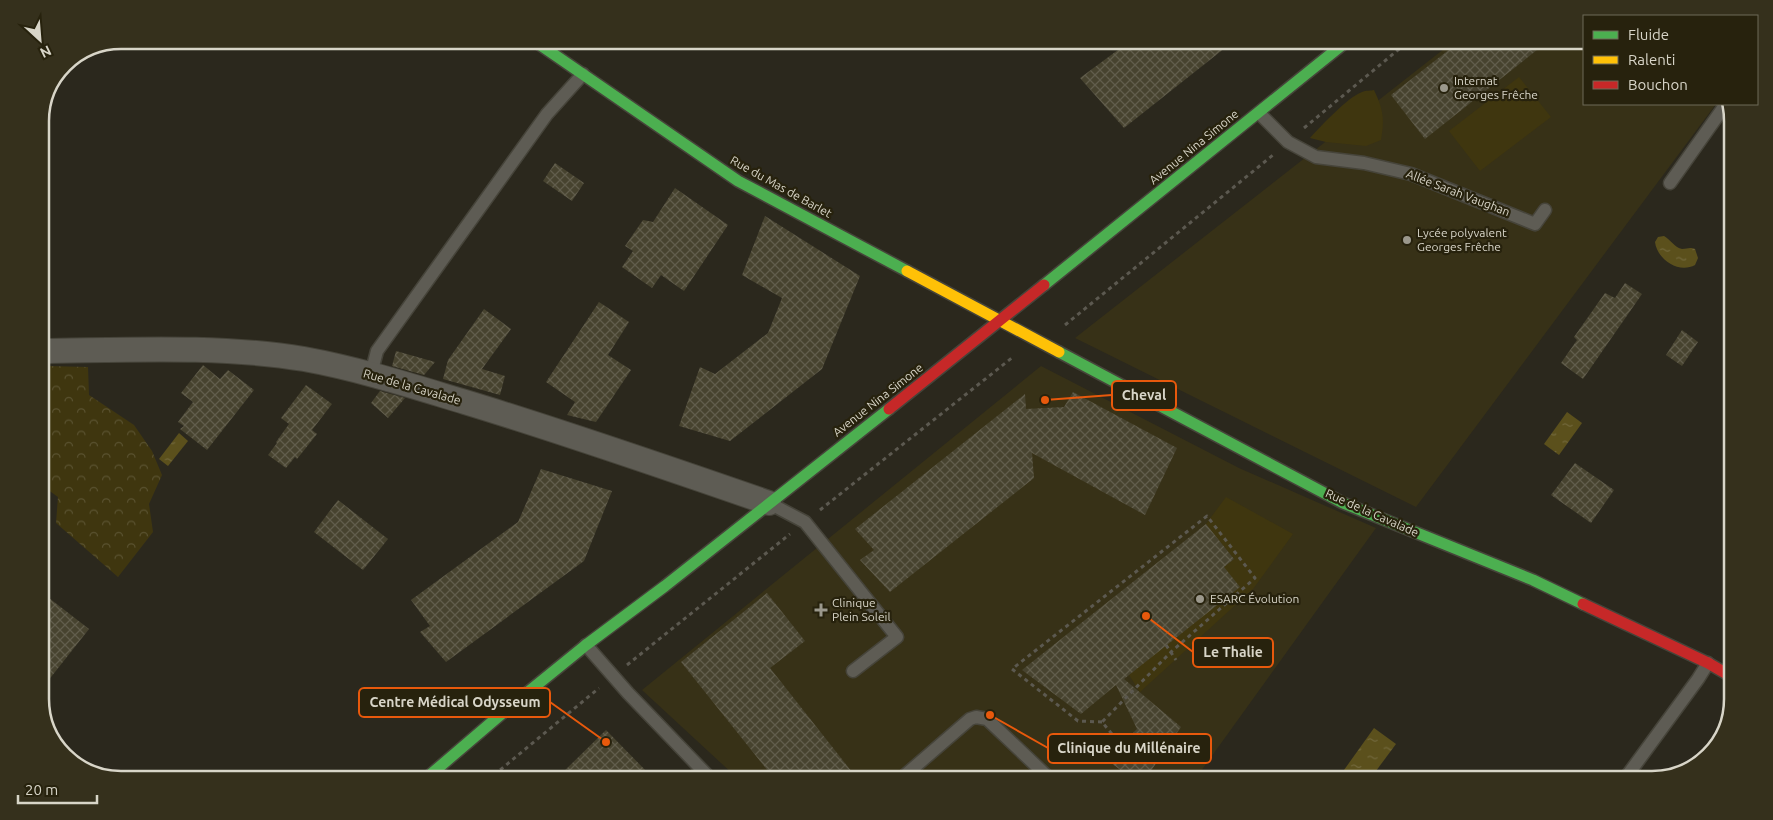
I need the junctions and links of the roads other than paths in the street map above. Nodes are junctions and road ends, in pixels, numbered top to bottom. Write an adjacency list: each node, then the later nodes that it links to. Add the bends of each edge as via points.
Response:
1 (546, 49): 3 (street, Rue du Mas de Barlet)
2 (1337, 49): 5 (street, Avenue Nina Simone)
3 (583, 74): 8 (street, Rue du Mas de Barlet, via 738,181); 10 (lane, via 547,114 377,351)
4 (1723, 108): 6 (lane)
5 (1258, 113): 7 (lane, Allée Sarah Vaughan, via 1288,142 1316,157 1364,162 1411,174 1535,224); 8 (street, Avenue Nina Simone)
6 (1670, 183)
7 (1545, 210)
8 (999, 320): 11 (street, Avenue Nina Simone); 13 (street, Rue de la Cavalade, via 1343,503 1532,580)
9 (49, 350): 10 (street, Rue de la Cavalade, via 256,353 304,359)
10 (371, 374): 11 (street, Rue de la Cavalade, via 547,427)
11 (769, 503): 12 (street, Avenue Nina Simone); 14 (lane, via 805,522 897,636)
12 (586, 645): 16 (street, Avenue Nina Simone); 17 (lane)
13 (1708, 663): 15 (street, Rue de la Cavalade); 20 (lane)
14 (853, 671)
15 (1724, 672)
16 (435, 771)
17 (703, 771)
18 (910, 771): 19 (lane, via 970,719 982,717)
19 (1042, 771)
20 (1631, 771)

